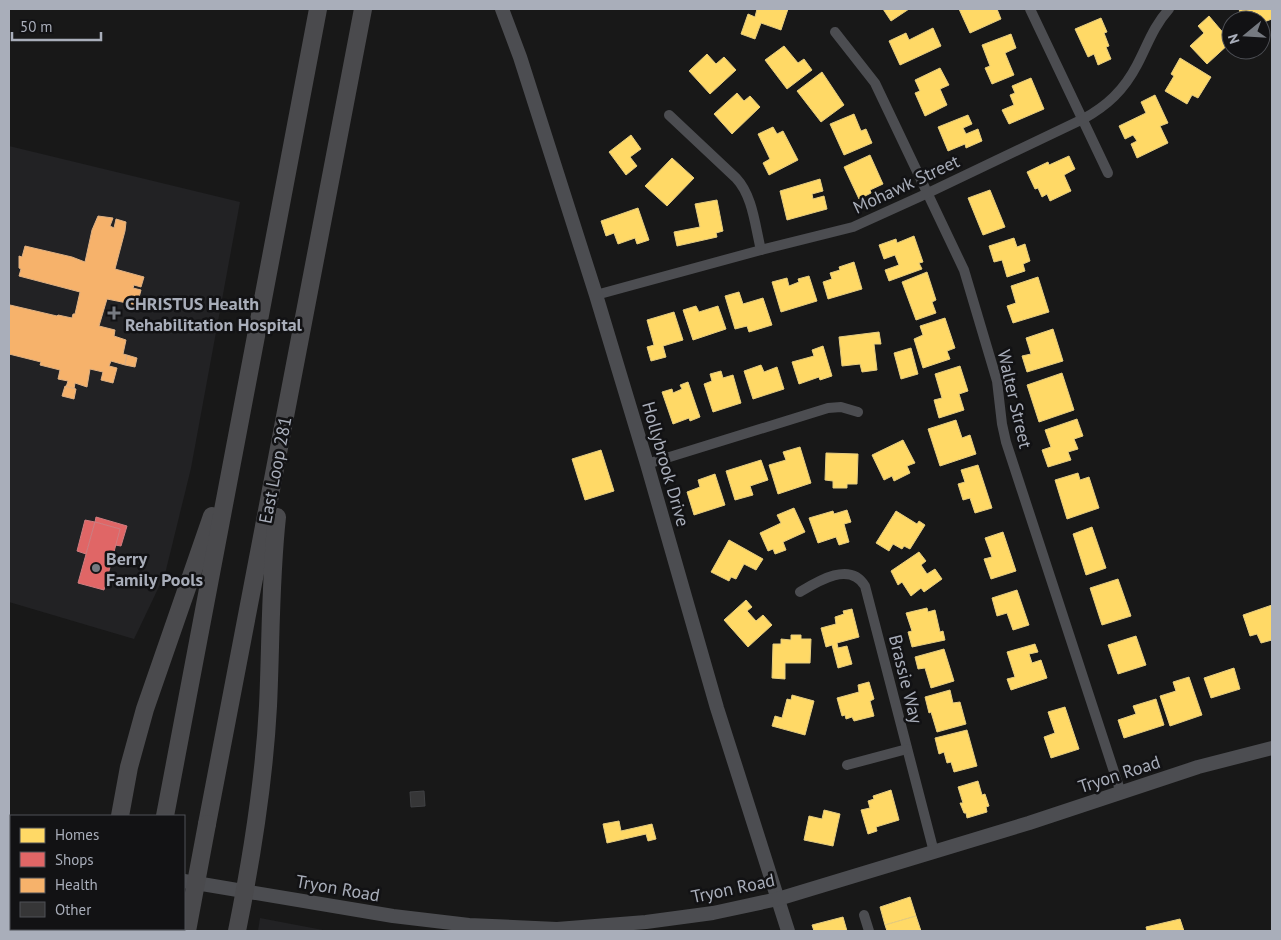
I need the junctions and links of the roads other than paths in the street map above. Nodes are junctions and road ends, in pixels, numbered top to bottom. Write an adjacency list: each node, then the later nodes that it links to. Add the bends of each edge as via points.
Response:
1 (318, 9): 14 (highway)
2 (363, 9): 15 (highway, East Loop 281)
3 (502, 9): 12 (street, Hollybrook Drive)
4 (1030, 9): 8 (street)
5 (1170, 9): 8 (street, Mohawk Street, via 1152,32 1138,64 1123,87 1104,106)
6 (835, 32): 10 (street, Walter Street, via 875,82)
7 (669, 115): 11 (street, via 744,188)
8 (1083, 118): 9 (street); 10 (street, Mohawk Street)
9 (1108, 173)
10 (928, 193): 11 (street, Mohawk Street, via 853,227); 21 (street, Walter Street, via 966,276 997,381 1006,442)
11 (761, 250): 12 (street, Mohawk Street)
12 (596, 295): 16 (street, Hollybrook Drive)
13 (858, 412): 16 (street, via 841,407 828,408)
14 (235, 446): 22 (highway, via 145,709); 23 (highway)
15 (279, 450): 26 (highway, via 270,588 265,751); 29 (highway, East Loop 281, bridge)
16 (647, 464): 27 (street, Hollybrook Drive, via 716,708)
17 (800, 592): 19 (street, Brassie Way, via 820,580 844,574 855,576 864,583)
18 (1272, 748): 21 (street, Tryon Road, via 1212,763)
19 (907, 749): 20 (street); 24 (street, Brassie Way)
20 (847, 765)
21 (1121, 793): 24 (street, Tryon Road)
22 (120, 815)
23 (165, 815)
24 (934, 852): 27 (street, Tryon Road)
25 (185, 881): 26 (street, Tryon Road)
26 (245, 891): 27 (street, Tryon Road, via 411,919 525,928 646,922); 30 (highway)
27 (778, 899): 31 (street, Hollybrook Drive)
28 (864, 915): 32 (street)
29 (187, 931)
30 (237, 931)
31 (788, 931)
32 (869, 931)

